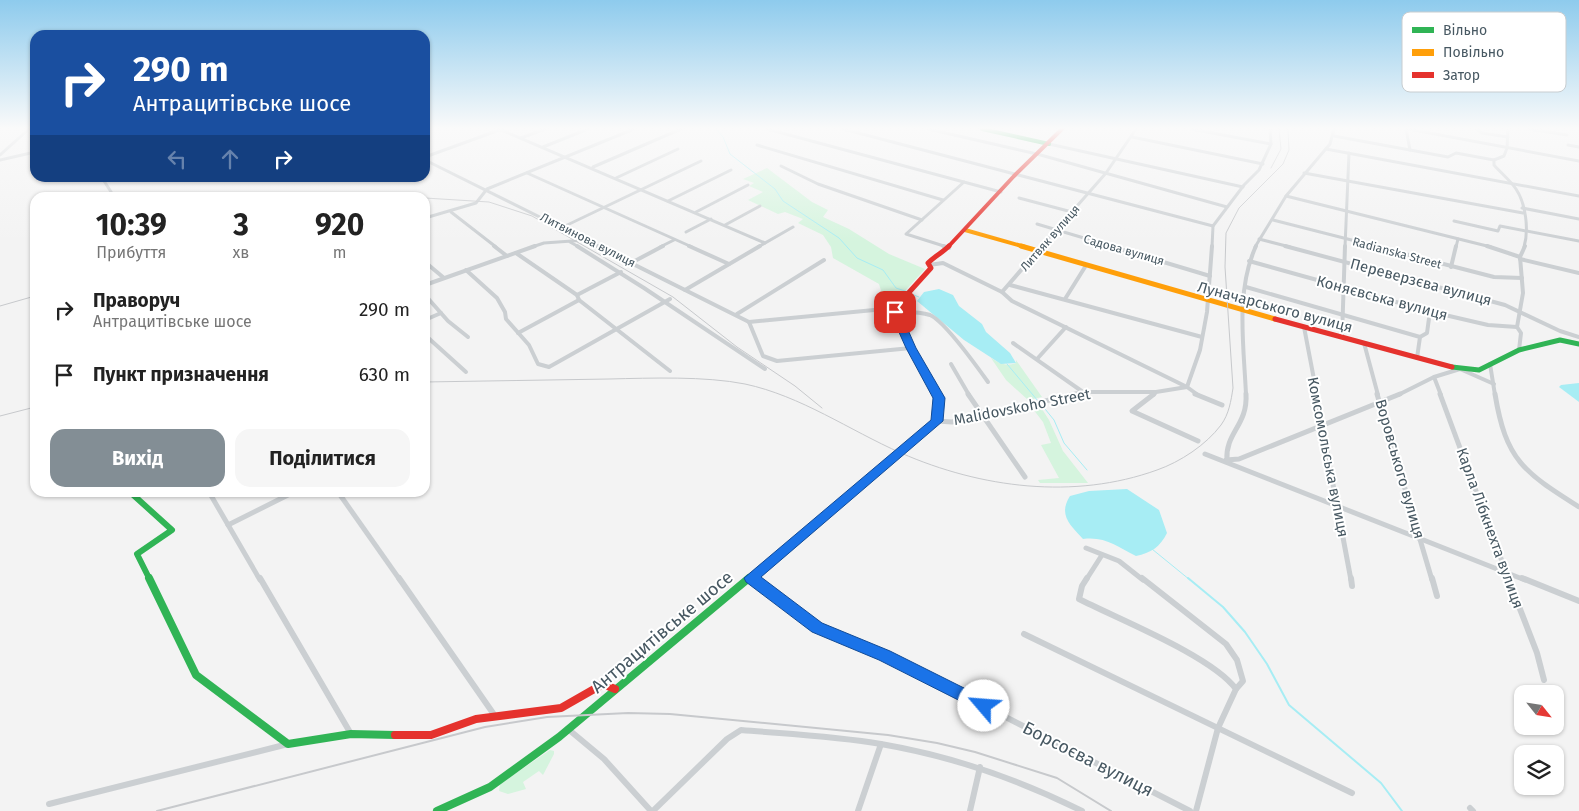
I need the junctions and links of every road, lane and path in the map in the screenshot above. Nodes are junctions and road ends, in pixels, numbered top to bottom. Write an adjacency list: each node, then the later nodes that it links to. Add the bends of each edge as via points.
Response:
1 (443, 167): 30 (street, Литвинова вулиця)
2 (541, 167): 20 (street)
3 (593, 167): 24 (street)
4 (640, 167): 24 (street)
5 (691, 167): 31 (street)
6 (783, 167): 50 (street, via 818,184)
7 (830, 167): 37 (street)
8 (908, 167): 25 (street)
9 (989, 167): 23 (street)
10 (1024, 167): 23 (main road)
11 (1084, 167): 21 (street)
12 (1111, 167): 21 (street, Литвяк вулиця)
13 (1157, 167): 29 (street)
14 (1260, 167): 29 (street)
15 (1310, 167): 22 (street)
16 (1350, 167): 26 (street)
17 (1422, 167): 27 (street)
18 (1496, 167): 27 (street)
19 (731, 170): 38 (street)
20 (527, 173): 30 (street); 40 (street)
21 (1106, 173): 33 (street, Литвяк вулиця); 41 (street)
22 (1304, 173): 26 (street); 34 (street)
23 (1017, 174): 32 (main road); 33 (street)
24 (616, 178): 31 (street)
25 (964, 182): 32 (street); 37 (street)
26 (1349, 182): 42 (street); 46 (street)
27 (1512, 184): 35 (street); 42 (street, via 1518,191)
28 (748, 185): 44 (street)
29 (1243, 186): 41 (street)
30 (487, 189): 43 (street, via 476,203); 56 (street, Литвинова вулиця)
31 (643, 190): 38 (street); 40 (street)
32 (1000, 192): 58 (main road)
33 (1088, 193): 45 (street, Литвяк вулиця); 55 (street)
34 (1286, 196): 46 (street); 51 (street)
35 (1579, 196)
36 (1019, 198): 45 (street)
37 (942, 200): 50 (street)
38 (668, 201): 44 (street)
39 (760, 206): 54 (street)
40 (604, 207): 56 (street); 66 (street)
41 (1227, 207): 55 (street)
42 (1523, 211): 49 (street); 61 (street)
43 (451, 212): 47 (street); 73 (street)
44 (695, 212): 48 (street)
45 (1072, 212): 59 (street, Литвяк вулиця)
46 (1348, 212): 63 (street); 64 (street)
47 (430, 217)
48 (711, 219): 54 (street); 60 (street)
49 (1579, 219)
50 (922, 220): 70 (street, via 906,234)
51 (1273, 220): 62 (street); 63 (street, Radianska Street)
52 (1454, 221): 61 (street, via 1498,231 1500,226)
53 (1037, 224): 59 (street, Садова вулиця)
54 (726, 225): 69 (street)
55 (1213, 226): 87 (street)
56 (562, 227): 65 (street, Литвинова вулиця)
57 (793, 227): 69 (street)
58 (965, 230): 70 (main road); 72 (main road, Луначарського вулиця)
59 (1057, 230): 72 (street, Литвяк вулиця); 87 (street, Садова вулиця)
60 (686, 232)
61 (1526, 232): 67 (street); 74 (street)
62 (1259, 239): 76 (street); 77 (street, Переверзєва вулиця)
63 (1345, 239): 77 (street); 83 (street, Radianska Street)
64 (1458, 239): 74 (street); 83 (street)
65 (586, 240): 68 (street); 78 (street, Литвинова вулиця)
66 (674, 240): 78 (street); 79 (street)
67 (1579, 241)
68 (570, 242): 71 (street, via 547,242); 85 (street)
69 (765, 243): 79 (street)
70 (949, 248): 82 (main road, via 928,263)
71 (516, 253): 73 (street); 96 (street)
72 (1037, 253): 81 (main road, Луначарського вулиця); 91 (street, Литвяк вулиця)
73 (507, 256): 84 (street)
74 (1520, 258): 86 (street); 89 (street)
75 (824, 260): 107 (street)
76 (1249, 261): 92 (street); 93 (street, Коняєвська вулиця)
77 (1344, 261): 93 (street); 106 (street, Переверзєва вулиця, via 1505,305)
78 (631, 263): 94 (street, Литвинова вулиця)
79 (729, 264): 94 (street)
80 (430, 266): 88 (street)
81 (1085, 266): 97 (street); 101 (main road, Луначарського вулиця)
82 (930, 267): 95 (street, via 943,264); 103 (main road)
83 (1451, 267): 89 (street, Radianska Street, via 1504,279)
84 (466, 270): 88 (street); 115 (street, via 501,304 506,318)
85 (621, 272): 96 (street); 99 (street)
86 (1579, 273)
87 (1210, 276): 101 (street)
88 (444, 278): 90 (street)
89 (1522, 278): 106 (street)
90 (430, 283)
91 (1010, 284): 95 (street, Литвяк вулиця); 97 (street)
92 (1246, 287): 102 (street); 108 (street)
93 (1345, 288): 104 (street, Коняєвська вулиця); 108 (street)
94 (685, 290): 107 (street, Литвинова вулиця)
95 (1002, 292): 111 (street, via 1012,301)
96 (577, 295): 98 (street)
97 (1066, 299): 117 (street)
98 (579, 300): 114 (street); 115 (street)
99 (668, 300): 114 (street); 131 (street, via 716,337)
100 (430, 301): 105 (street)
101 (1208, 301): 102 (main road, Луначарського вулиця); 117 (street)
102 (1242, 309): 112 (main road, Луначарського вулиця); 149 (street, via 1247,407 1246,414 1227,442 1224,450)
103 (895, 310): 110 (street); 125 (main road); 136 (street, via 932,316 968,353)
104 (1430, 311): 113 (street, Коняєвська вулиця, via 1488,326); 119 (street, via 1427,333)
105 (441, 313): 109 (street); 116 (street)
106 (1523, 313): 113 (street); 120 (street, Переверзєва вулиця)
107 (737, 314): 110 (street, Литвинова вулиця)
108 (1343, 314): 118 (street); 119 (street)
109 (430, 318)
110 (750, 322): 125 (street, via 764,356 777,361)
111 (1066, 327): 128 (street); 138 (street)
112 (1304, 327): 118 (main road, Луначарського вулиця); 145 (street, Комсомольська вулиця)
113 (1517, 327): 126 (street, via 1521,333)
114 (615, 330): 115 (street, via 549,368 538,364 529,344); 133 (street)
115 (518, 332)
116 (468, 337)
117 (1202, 337): 138 (street)
118 (1342, 337): 123 (main road, Луначарського вулиця)
119 (1420, 337): 127 (street)
120 (1579, 337)
121 (430, 340): 134 (street)
122 (1013, 342): 128 (street)
123 (1364, 343): 127 (main road, Луначарського вулиця); 141 (street, Воровського вулиця)
124 (1579, 344): 126 (main road, Луначарського вулиця, via 1560,340)
125 (911, 348): 144 (main road, via 939,398)
126 (1519, 350): 130 (main road, Луначарського вулиця)
127 (1418, 358): 132 (main road, Луначарського вулиця)
128 (1037, 359): 139 (street)
129 (951, 364): 143 (street)
130 (1490, 364): 132 (main road, Луначарського вулиця, via 1479,370); 137 (street)
131 (765, 368)
132 (1460, 369): 135 (street); 137 (street)
133 (670, 371)
134 (466, 372)
135 (1434, 377): 141 (street); 161 (street, Карла Лібкнехта вулиця)
136 (988, 382)
137 (1494, 384): 156 (street, via 1511,451 1552,490)
138 (1187, 387): 140 (street, Malidovskoho Street); 142 (street)
139 (1083, 392): 140 (street, Malidovskoho Street); 143 (street, Malidovskoho Street)
140 (1156, 392): 146 (street, via 1132,411)
141 (1381, 403): 145 (street); 158 (street, Воровського вулиця)
142 (1222, 405)
143 (981, 415): 144 (street, Malidovskoho Street, via 952,422); 150 (street)
144 (937, 421): 162 (main road, Антрацитівське шосе)
145 (1322, 425): 149 (street, via 1239,459); 155 (street, Комсомольська вулиця)
146 (1198, 441)
147 (1204, 454): 148 (street)
148 (1217, 459): 149 (street); 155 (street)
149 (1227, 460)
150 (1025, 477)
151 (136, 497): 174 (main road, via 172,530 136,554 196,675)
152 (212, 497): 157 (street)
153 (284, 497): 157 (street)
154 (342, 497): 170 (street)
155 (1337, 506): 158 (street); 163 (street, Комсомольська вулиця)
156 (1579, 507)
157 (228, 525): 173 (street)
158 (1420, 538): 161 (street); 164 (street, Воровського вулиця)
159 (1086, 548): 160 (street)
160 (1102, 555): 169 (street, via 1119,561 1226,644 1237,660 1244,681); 169 (street, via 1082,586 1079,599 1199,659)
161 (1506, 573): 165 (street); 167 (street, Карла Лібкнехта вулиця, via 1538,653)
162 (751, 578): 168 (main road, Антрацитівське шосе); 184 (street, Борсоєва вулиця, via 817,627 884,655)
163 (1352, 586)
164 (1437, 596)
165 (1579, 601)
166 (1024, 634): 172 (street)
167 (1544, 680)
168 (614, 689): 170 (main road, via 603,684 561,708); 171 (main road, Антрацитівське шосе)
169 (1236, 689): 172 (street)
170 (497, 718): 173 (main road, via 476,719 432,735)
171 (568, 728): 179 (main road, Антрацитівське шосе, via 490,787); 180 (street, via 604,759)
172 (1218, 728): 177 (street); 185 (street)
173 (352, 734): 174 (main road)
174 (288, 744): 178 (street)
175 (880, 744): 176 (street); 180 (street, via 741,730); 181 (street)
176 (980, 767): 182 (street); 183 (street, via 1049,794)
177 (1352, 793)
178 (49, 804)
179 (437, 811)
180 (652, 811)
181 (858, 811)
182 (970, 811)
183 (1082, 811)
184 (1190, 811)
185 (1196, 811)

